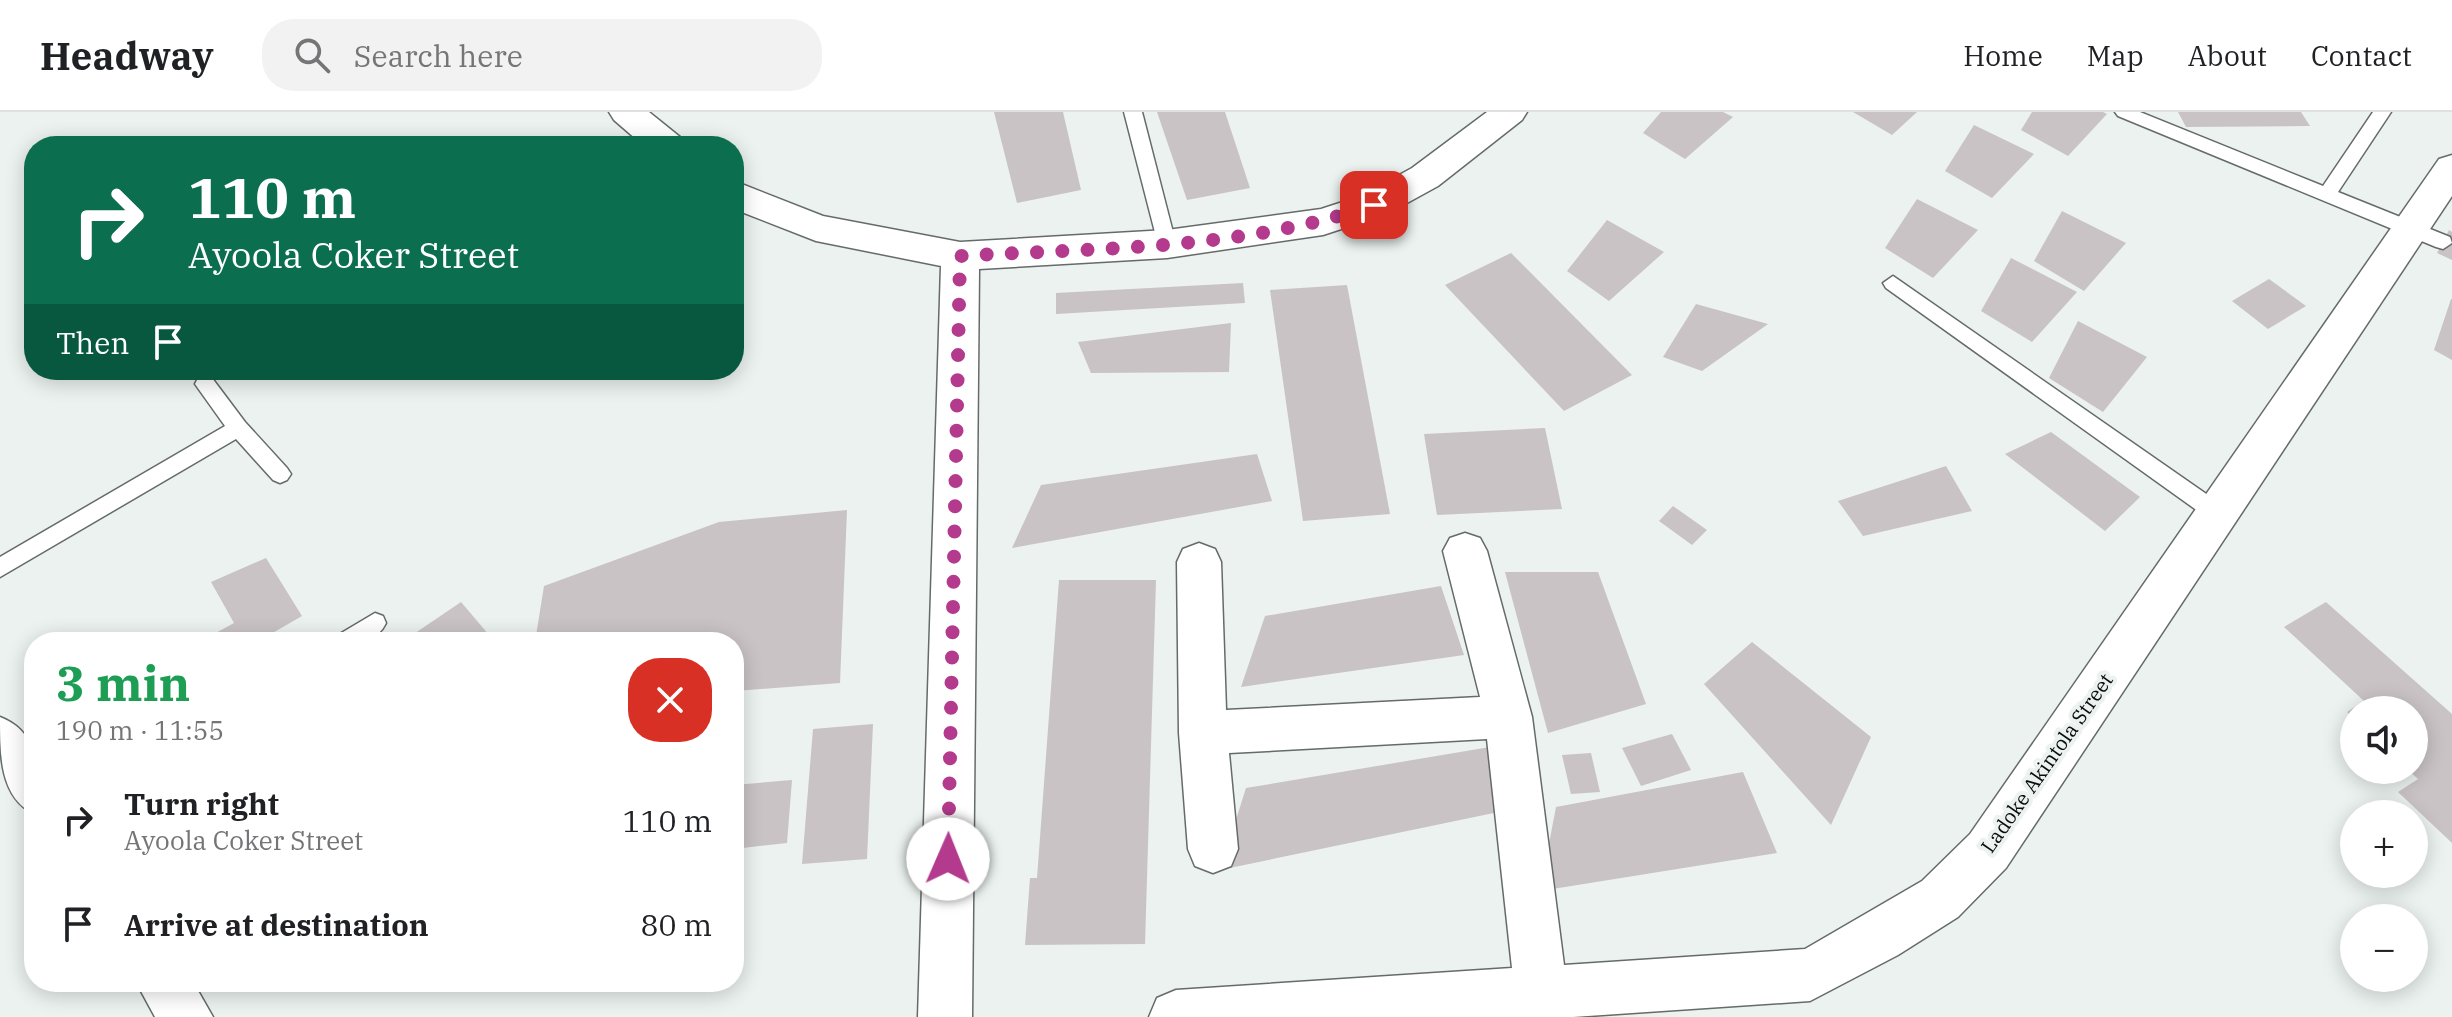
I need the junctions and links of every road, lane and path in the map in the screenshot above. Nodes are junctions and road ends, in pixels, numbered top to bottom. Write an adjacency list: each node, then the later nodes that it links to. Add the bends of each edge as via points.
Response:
1 (626, 112): 6 (street)
2 (1133, 112): 11 (lane)
3 (1510, 112): 11 (street, via 1425,177 1374,205 1323,222)
4 (2124, 112): 8 (lane)
5 (2382, 112): 8 (lane)
6 (655, 136)
7 (2452, 168): 10 (street, Ladoke Akintola Street)
8 (2326, 195): 10 (lane)
9 (744, 198): 12 (street, via 816,228)
10 (2428, 235): 17 (street, Ladoke Akintola Street)
11 (1167, 244): 12 (street)
12 (960, 256): 31 (street)
13 (1893, 283): 17 (lane)
14 (205, 384): 15 (lane)
15 (238, 428): 16 (lane); 20 (lane)
16 (280, 474)
17 (2217, 513): 29 (street, Ladoke Akintola Street, via 1988,851 1940,899 1810,975)
18 (1465, 551): 23 (street)
19 (1199, 562): 24 (street)
20 (0, 568)
21 (375, 623): 22 (lane)
22 (361, 632)
23 (1508, 717): 24 (street); 29 (street)
24 (1203, 733): 27 (street)
25 (0, 739): 26 (street)
26 (24, 776)
27 (1213, 849)
28 (169, 992): 30 (street)
29 (1543, 1005): 32 (street, Ladoke Akintola Street)
30 (186, 1017)
31 (945, 1017)
32 (1176, 1017)

